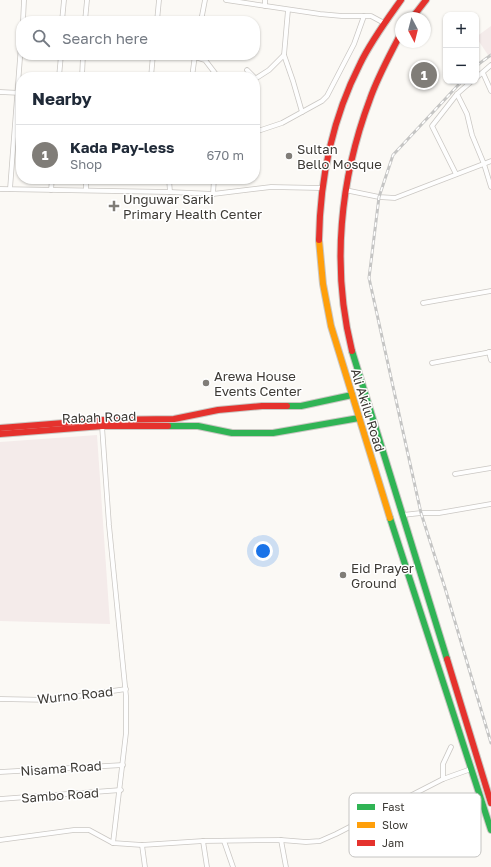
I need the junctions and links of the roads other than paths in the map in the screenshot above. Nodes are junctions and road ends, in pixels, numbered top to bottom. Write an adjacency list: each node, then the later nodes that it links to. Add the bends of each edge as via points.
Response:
1 (24, 0): 13 (street)
2 (64, 0): 14 (street)
3 (87, 0): 15 (street)
4 (159, 0): 16 (street)
5 (205, 0): 17 (street)
6 (226, 0): 10 (street)
7 (265, 0): 10 (street)
8 (401, 0): 19 (main road, Ali Akilu Road)
9 (426, 0): 12 (main road)
10 (265, 6): 11 (street)
11 (288, 10): 18 (street); 21 (street)
12 (417, 12)
13 (23, 16)
14 (62, 16)
15 (86, 16)
16 (157, 16)
17 (202, 16)
18 (364, 16): 19 (street, via 377,18); 43 (street, via 354,44 327,96)
19 (384, 23): 54 (main road, Ali Akilu Road, via 361,62 343,101 331,138)
20 (395, 45): 59 (main road, Ali Akilu Road, via 371,94)
21 (284, 55): 36 (street); 43 (street)
22 (20, 60): 29 (street)
23 (61, 60): 30 (street)
24 (83, 60): 31 (street)
25 (153, 60): 32 (street)
26 (194, 60): 33 (street)
27 (205, 60): 34 (street)
28 (491, 65): 35 (street)
29 (20, 72)
30 (59, 72)
31 (82, 72)
32 (151, 72)
33 (193, 72)
34 (214, 72)
35 (483, 73): 37 (street); 39 (street)
36 (260, 75)
37 (479, 76)
38 (469, 84): 42 (street)
39 (491, 91)
40 (0, 92): 41 (street)
41 (16, 93)
42 (457, 94): 47 (street); 48 (street, via 432,126)
43 (302, 112): 45 (street, via 282,123)
44 (16, 125): 56 (street)
45 (260, 130)
46 (491, 161): 47 (street)
47 (484, 164): 48 (street); 53 (street)
48 (456, 174): 59 (street, via 395,198)
49 (52, 184): 57 (street)
50 (86, 184): 58 (street)
51 (169, 184): 60 (street)
52 (214, 184): 61 (street)
53 (491, 186)
54 (321, 188): 61 (street, via 271,187); 67 (main road, Ali Akilu Road, via 322,281 331,325)
55 (0, 189): 56 (street)
56 (10, 189): 57 (street)
57 (51, 190): 58 (street)
58 (86, 190): 60 (street)
59 (345, 190): 75 (main road, Ali Akilu Road, via 340,262 344,314 358,372)
60 (170, 192): 61 (street)
61 (213, 194)
62 (491, 291): 63 (street)
63 (423, 303)
64 (490, 352): 65 (street); 66 (street)
65 (491, 360)
66 (432, 363)
67 (352, 395): 68 (main road, Ali Akilu Road); 70 (main road, Rabah Road, via 301,406 218,410 174,419 110,420)
68 (359, 418): 69 (main road, Rabah Road, via 273,433 232,433 198,426); 80 (main road, Ali Akilu Road)
69 (102, 426): 71 (main road, Rabah Road); 76 (street, via 109,525)
70 (0, 428)
71 (0, 434)
72 (491, 468): 73 (street)
73 (455, 474)
74 (491, 504): 75 (street)
75 (403, 516): 88 (main road, Ali Akilu Road)
76 (126, 689): 77 (street, Wurno Road, via 51,700); 79 (street)
77 (0, 699)
78 (451, 747): 82 (street, via 443,764)
79 (123, 765): 81 (street, Nisama Road); 83 (street)
80 (471, 770): 82 (street); 85 (main road, Ali Akilu Road)
81 (0, 772)
82 (443, 779): 84 (street)
83 (120, 790): 86 (street, Sambo Road); 95 (street)
84 (416, 793)
85 (479, 793)
86 (0, 798)
87 (481, 800): 90 (main road, Ali Akilu Road)
88 (491, 803)
89 (349, 827): 92 (street, via 320,841)
90 (491, 830)
91 (0, 840): 95 (street, via 89,830)
92 (281, 840): 93 (street); 100 (street)
93 (224, 841): 94 (street); 99 (street)
94 (203, 842): 96 (street); 98 (street)
95 (114, 843): 96 (street)
96 (142, 845): 97 (street)
97 (146, 867)
98 (207, 867)
99 (233, 867)
100 (286, 867)

